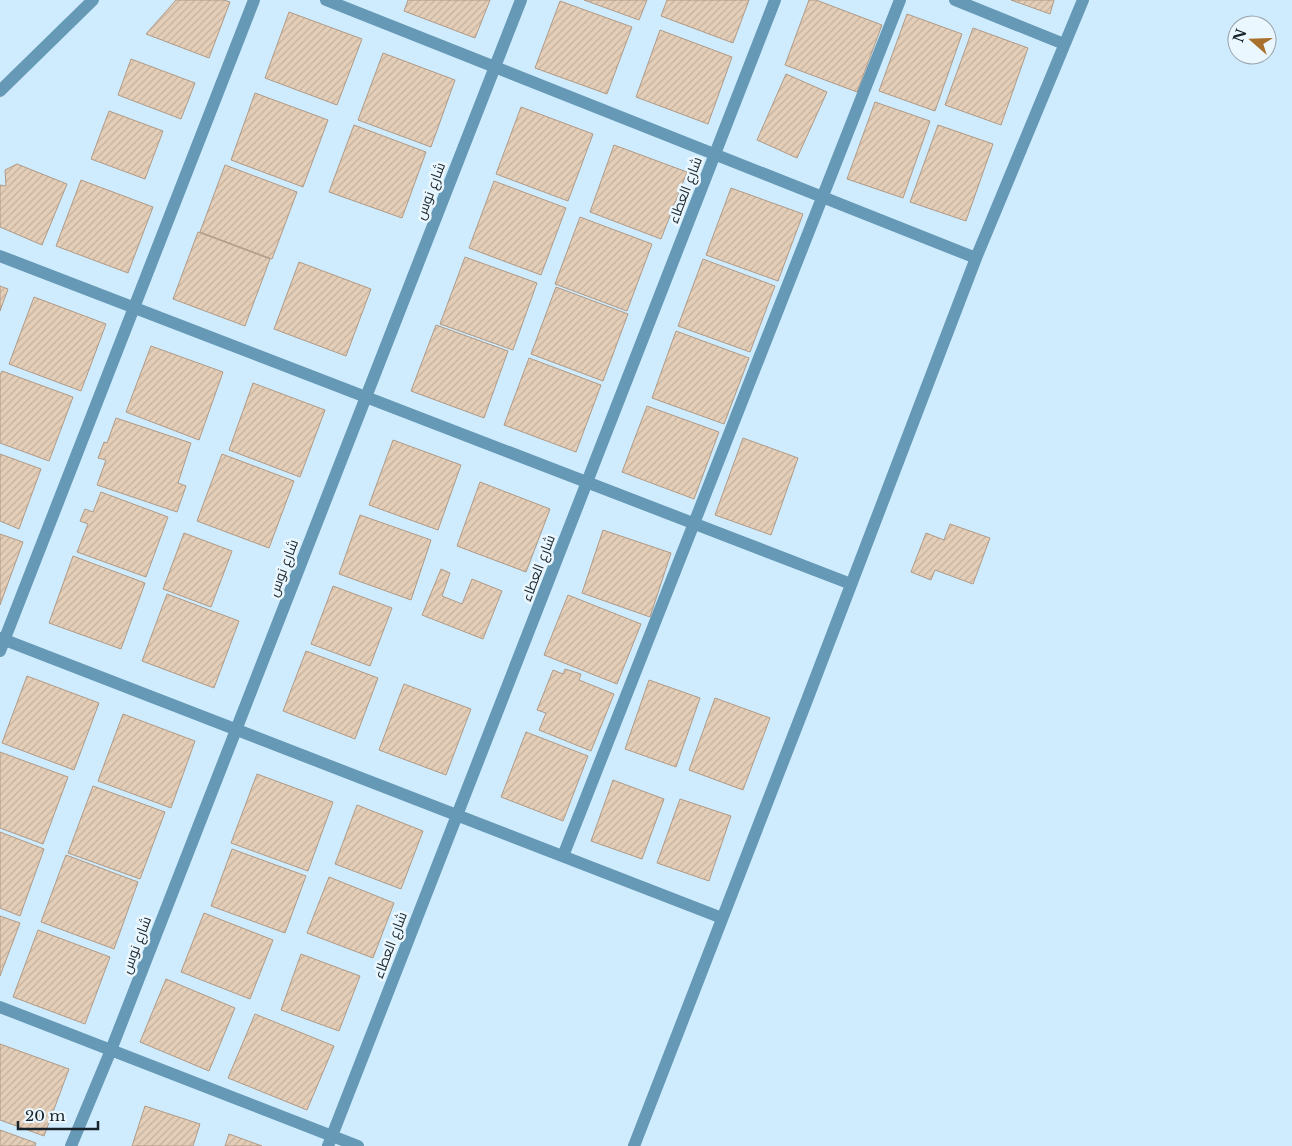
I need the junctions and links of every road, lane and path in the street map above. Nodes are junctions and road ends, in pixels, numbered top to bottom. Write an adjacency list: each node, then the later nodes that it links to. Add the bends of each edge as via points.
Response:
1 (93, 0): 11 (street)
2 (254, 0): 16 (street)
3 (326, 0): 10 (street)
4 (521, 0): 10 (street, شارع نوس)
5 (775, 0): 12 (street, شارع العطاء)
6 (900, 0): 13 (street)
7 (954, 0): 9 (street)
8 (1083, 0): 9 (street)
9 (1064, 44): 15 (street)
10 (494, 67): 12 (street); 17 (street, شارع نوس)
11 (0, 91)
12 (715, 154): 13 (street); 18 (street, شارع العطاء)
13 (822, 197): 15 (street); 19 (street)
14 (0, 256): 16 (street)
15 (976, 258): 20 (street)
16 (134, 307): 17 (street); 21 (street)
17 (366, 396): 18 (street); 22 (street, شارع نوس)
18 (587, 482): 19 (street); 23 (street, شارع العطاء)
19 (694, 523): 20 (street); 24 (street)
20 (851, 584): 25 (street)
21 (2, 643): 22 (street)
22 (236, 730): 23 (street); 27 (street, شارع نوس)
23 (457, 815): 24 (street); 28 (street, شارع العطاء)
24 (563, 856): 25 (street)
25 (722, 918): 31 (street)
26 (0, 1007): 27 (street)
27 (111, 1050): 28 (street); 29 (street, شارع نوس)
28 (330, 1141): 30 (street)
29 (70, 1146)
30 (358, 1146)
31 (634, 1146)

